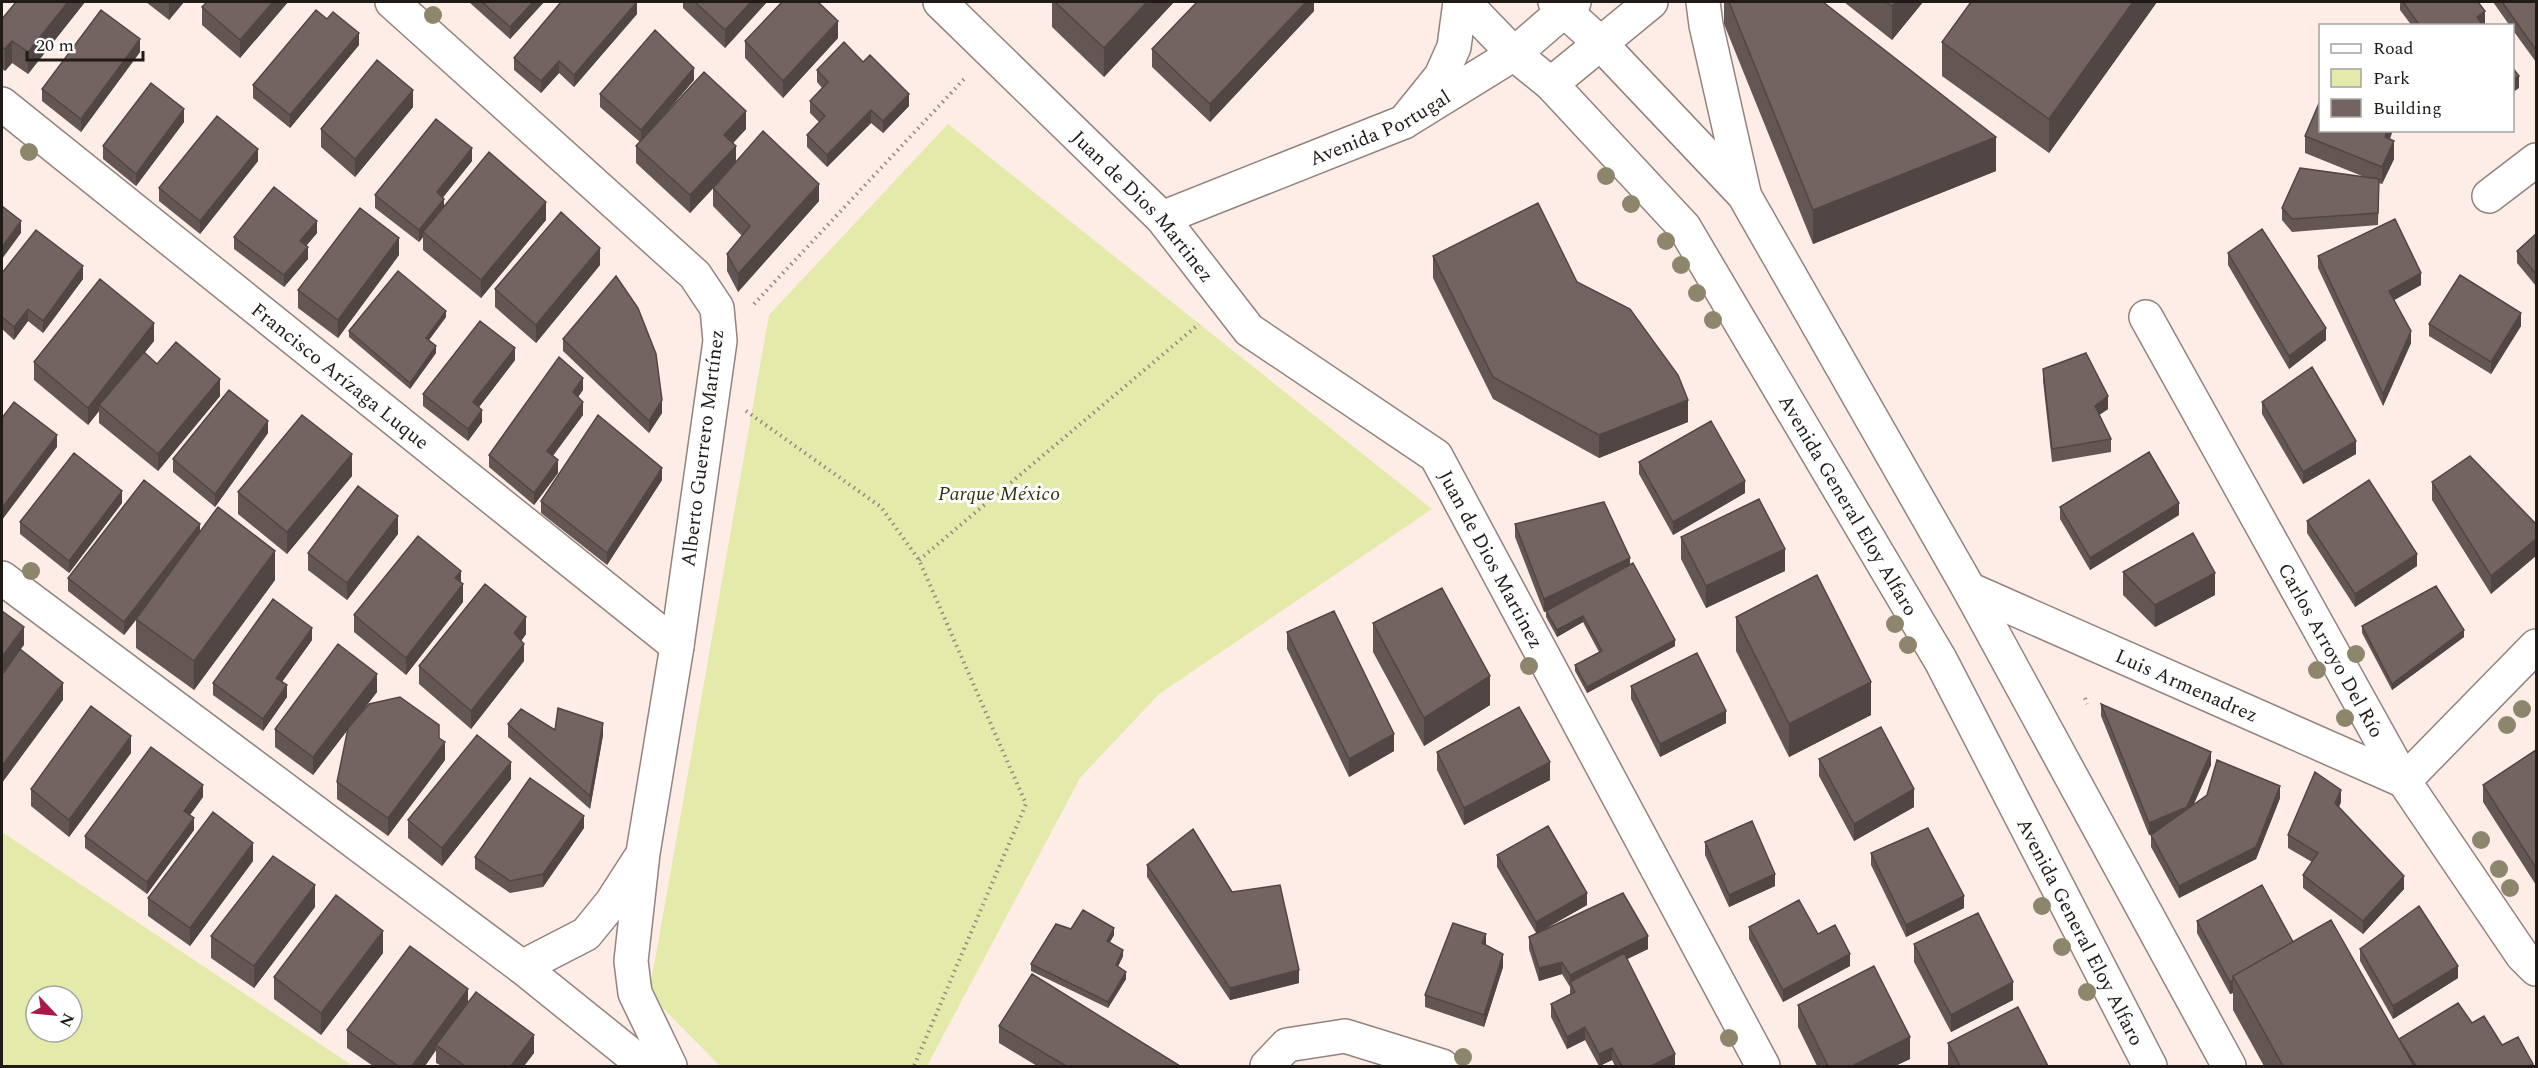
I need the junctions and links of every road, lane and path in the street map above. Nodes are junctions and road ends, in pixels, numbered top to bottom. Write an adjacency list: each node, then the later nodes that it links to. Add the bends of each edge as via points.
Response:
1 (392, 2): 24 (street, Alberto Guerrero Martínez, via 695,275 717,308 720,341)
2 (940, 2): 16 (street, Juan de Dios Martinez)
3 (1462, 2): 8 (street, Avenida General Eloy Alfaro); 12 (street, via 1454,46 1441,76)
4 (1651, 2): 7 (street)
5 (1703, 2): 14 (street)
6 (1564, 4): 7 (street); 8 (street, Avenida Portugal)
7 (1599, 42): 10 (street); 14 (street)
8 (1514, 54): 10 (street, Avenida General Eloy Alfaro); 12 (street, Avenida Portugal)
9 (973, 70): 17 (path)
10 (1551, 84): 38 (street, Avenida General Eloy Alfaro, via 1684,227 1941,661)
11 (2, 104): 24 (street, Francisco Arízaga Luque)
12 (1404, 122): 16 (street, Avenida Portugal)
13 (2536, 160): 15 (street)
14 (1744, 195): 23 (street)
15 (2489, 196)
16 (1162, 218): 37 (street, Juan de Dios Martinez, via 1250,330 1436,456)
17 (749, 310)
18 (2146, 317): 28 (street, Carlos Arroyo Del Río)
19 (1207, 318): 21 (path)
20 (744, 410): 21 (path, via 881,507)
21 (919, 560): 34 (path, via 1026,804)
22 (2, 578): 30 (street)
23 (1969, 589): 28 (street, Luis Armenadrez); 39 (street)
24 (677, 646): 29 (street, Alberto Guerrero Martínez)
25 (2536, 646): 28 (street)
26 (2085, 698): 27 (path)
27 (2087, 704)
28 (2404, 781): 31 (street, Carlos Arroyo Del Río, via 2522,955)
29 (643, 853): 30 (street, Alberto Guerrero Martínez, via 586,934); 33 (street, Alberto Guerrero Martínez, via 631,961 635,993)
30 (522, 967): 32 (street)
31 (2536, 969)
32 (645, 1066)
33 (670, 1066)
34 (914, 1066)
35 (1267, 1066): 36 (street, via 1287,1045 1345,1036)
36 (1442, 1066)
37 (1763, 1066)
38 (2150, 1066)
39 (2229, 1066)

